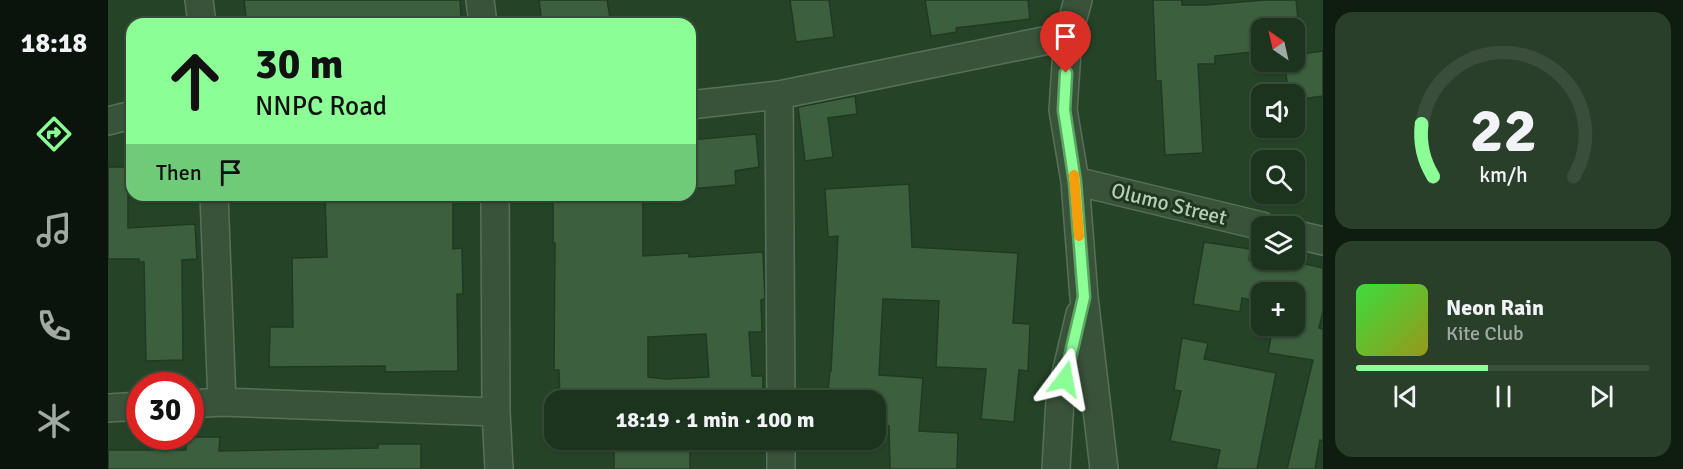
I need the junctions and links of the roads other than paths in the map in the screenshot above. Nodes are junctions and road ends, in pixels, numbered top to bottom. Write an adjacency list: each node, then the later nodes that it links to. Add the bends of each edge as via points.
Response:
1 (199, 0): 4 (street)
2 (480, 0): 5 (street)
3 (1078, 0): 6 (street)
4 (201, 18)
5 (482, 18)
6 (1068, 36): 7 (street); 11 (street, via 1064,110)
7 (779, 95): 8 (street); 18 (street)
8 (696, 104)
9 (126, 116): 10 (street)
10 (108, 121)
11 (1075, 182): 14 (street, Olumo Street); 17 (street)
12 (214, 201): 19 (street)
13 (495, 201): 23 (street)
14 (1251, 223)
15 (1305, 237): 16 (street)
16 (1323, 241)
17 (1084, 297): 27 (street, via 1060,399); 28 (street)
18 (781, 390)
19 (222, 402): 20 (street); 23 (street)
20 (204, 403)
21 (126, 407): 22 (street)
22 (108, 408)
23 (496, 412): 25 (street)
24 (781, 450): 26 (street)
25 (499, 469)
26 (781, 469)
27 (1056, 469)
28 (1104, 469)

